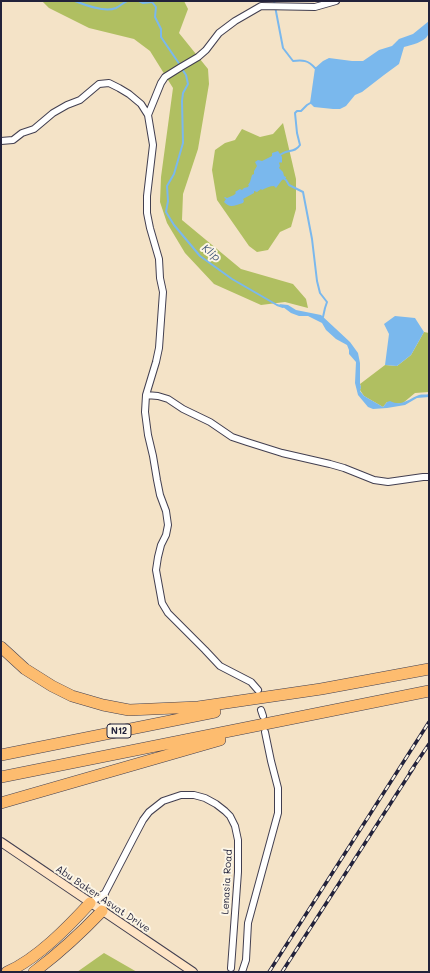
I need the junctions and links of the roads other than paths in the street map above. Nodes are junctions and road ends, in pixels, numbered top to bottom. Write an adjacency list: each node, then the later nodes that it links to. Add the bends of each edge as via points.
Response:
1 (336, 1): 2 (street, via 315,7 261,6 235,21 219,33 198,57 165,76)
2 (148, 115): 3 (street, via 141,104 129,94 109,83 99,84 80,100 53,113 34,130 22,133 13,140); 4 (street, via 153,146 147,213 159,259 163,292 159,348)
3 (1, 141)
4 (146, 395): 5 (street, via 168,399 232,437 282,453 344,468 374,480 388,482); 9 (street, via 148,435 168,525 156,570 162,603 168,613 220,666 251,682)
5 (429, 477)
6 (1, 647): 8 (highway, via 25,669 72,696 129,710 198,708)
7 (429, 669): 8 (highway, N12)
8 (321, 689): 13 (highway, N12)
9 (258, 690)
10 (429, 691): 11 (highway, N12)
11 (317, 714): 14 (highway, N12); 15 (highway)
12 (265, 732): 24 (street, via 278,788 278,813 248,923 246,960)
13 (1, 755)
14 (1, 776)
15 (1, 802)
16 (1, 842): 18 (main road, Abu Baker Asvat Drive)
17 (105, 893): 18 (street, Lenasia Road); 19 (street, Lenasia Road); 20 (street, Lenasia Road, via 143,820 153,809 181,795 194,795 212,801 230,816 238,840)
18 (90, 903): 19 (main road, Abu Baker Asvat Drive); 21 (highway, via 38,953)
19 (102, 911): 22 (highway); 23 (main road, Abu Baker Asvat Drive)
20 (231, 968)
21 (7, 972)
22 (34, 972)
23 (193, 972)
24 (242, 972)

